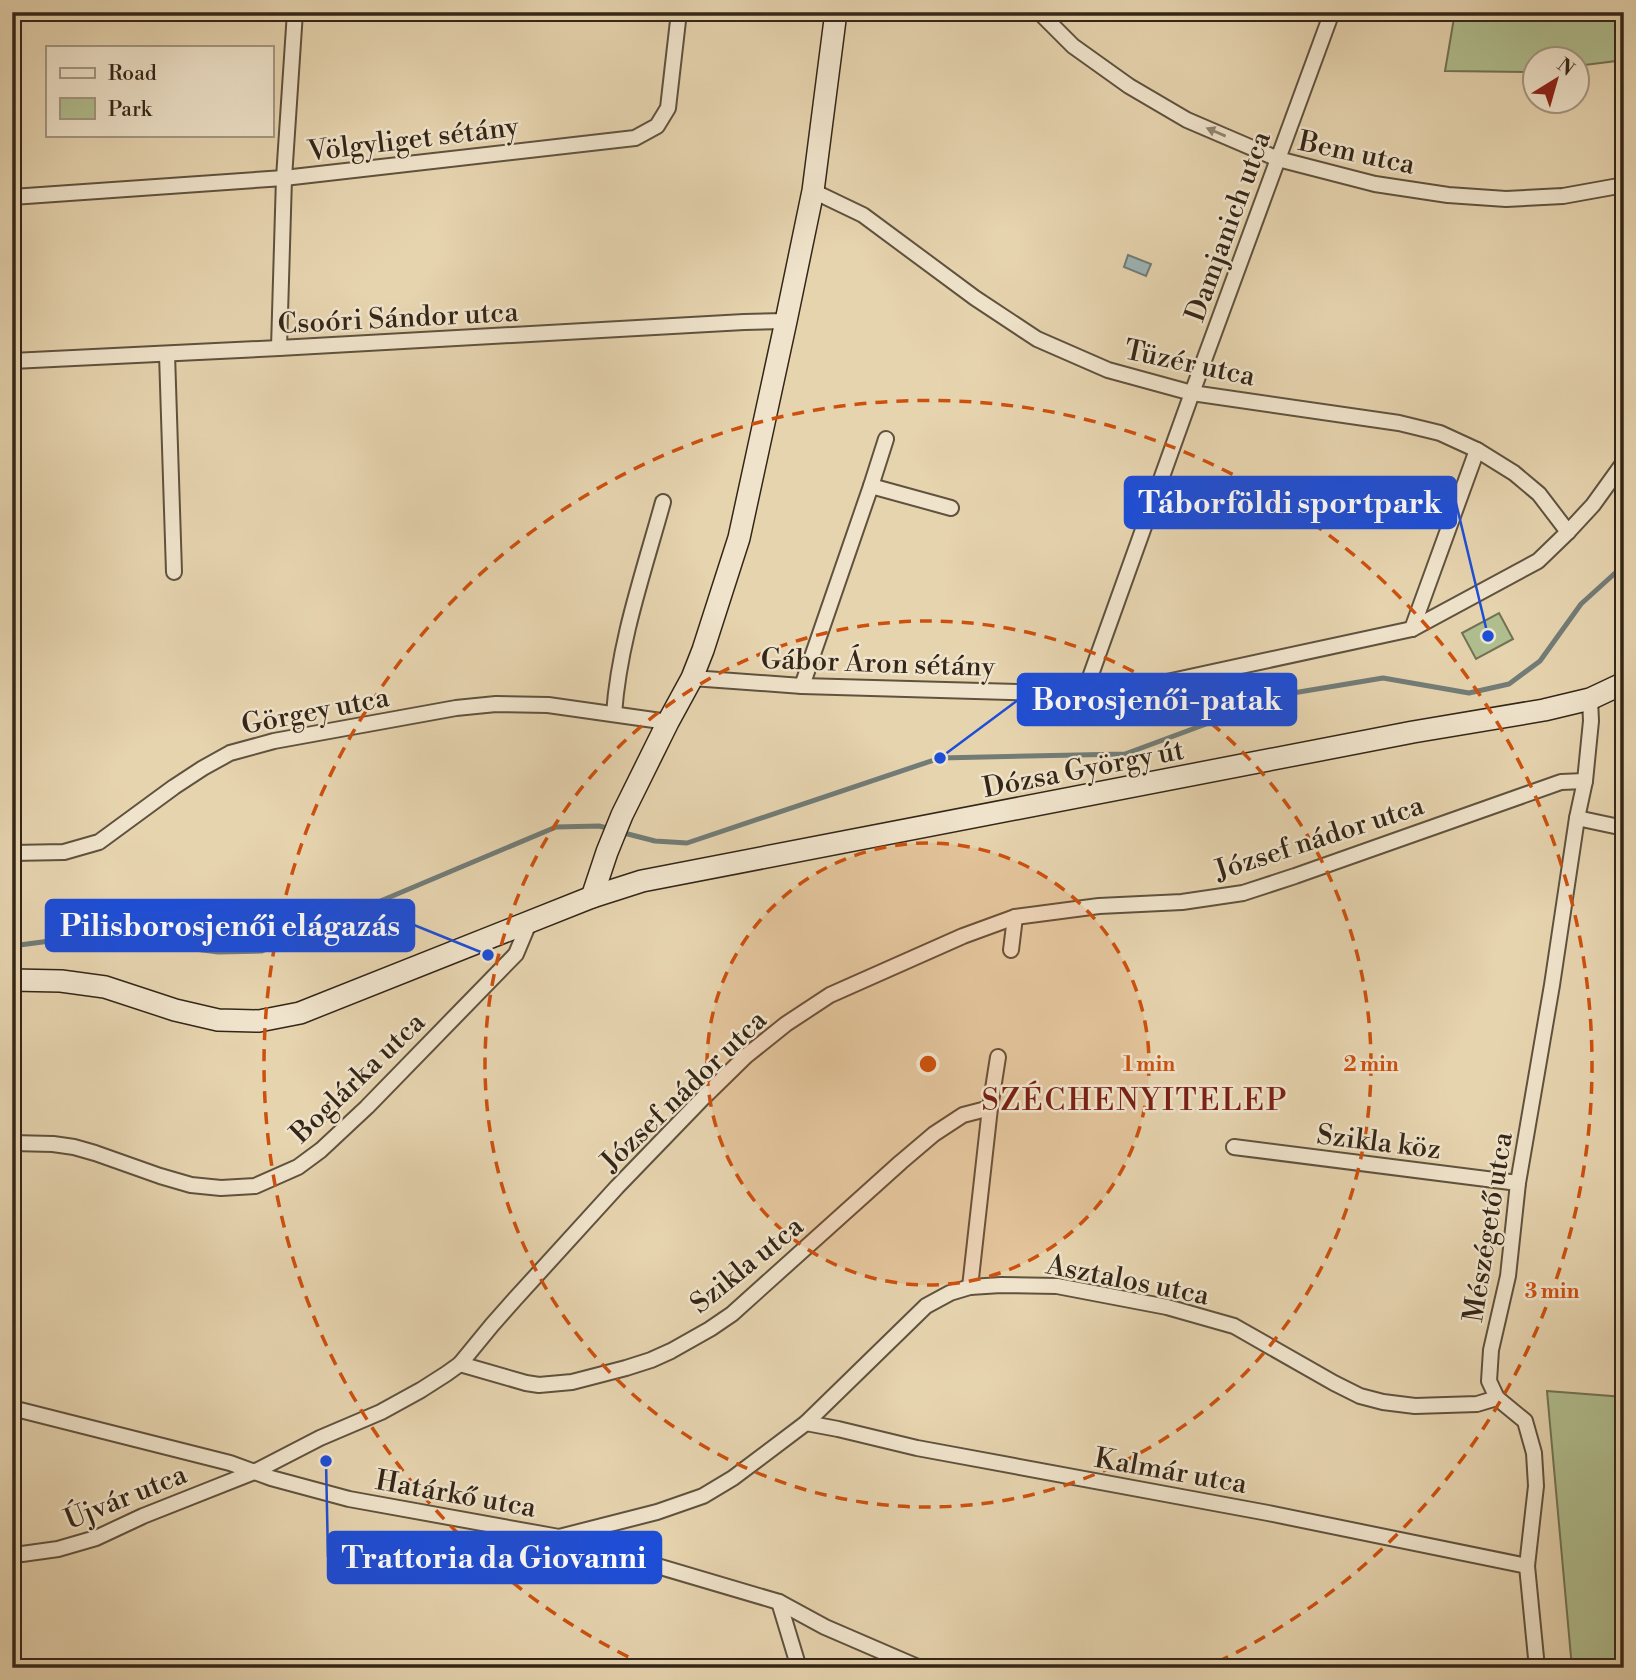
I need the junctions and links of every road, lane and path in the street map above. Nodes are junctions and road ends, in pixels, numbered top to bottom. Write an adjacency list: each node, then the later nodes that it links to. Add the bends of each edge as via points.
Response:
1 (295, 12): 7 (street)
2 (679, 12): 7 (street, Völgyliget sétány, via 668,108 657,126 635,138)
3 (836, 12): 9 (main road)
4 (1039, 12): 6 (street, Bem utca, one-way to 4, via 1187,120 1129,86 1073,46)
5 (1332, 12): 6 (street, Damjanich utca)
6 (1278, 159): 8 (street, Bem utca, via 1375,184 1460,196 1563,196); 15 (street, Damjanich utca)
7 (284, 178): 10 (street, Völgyliget sétány); 12 (street)
8 (1624, 185)
9 (813, 191): 11 (main road); 15 (street, Tüzér utca, via 863,215 1037,339 1108,370)
10 (12, 197)
11 (786, 321): 12 (street, Csoóri Sándor utca); 25 (main road, via 739,538)
12 (279, 348): 13 (street, Csoóri Sándor utca)
13 (167, 354): 14 (street, Csoóri Sándor utca); 23 (street)
14 (12, 361)
15 (1192, 393): 17 (street, Tüzér utca, via 1399,423 1440,433); 28 (street, Damjanich utca)
16 (886, 439): 19 (street)
17 (1477, 450): 22 (street, Tüzér utca, via 1539,494); 24 (street)
18 (1624, 462): 22 (street, Gábor Áron sétány)
19 (872, 486): 21 (street); 27 (street)
20 (663, 502): 30 (street, via 629,628)
21 (951, 508)
22 (1568, 532): 24 (street, Gábor Áron sétány, via 1538,561)
23 (174, 572)
24 (1412, 629): 28 (street, Gábor Áron sétány, via 1153,685)
25 (692, 678): 27 (street, Gábor Áron sétány); 31 (main road)
26 (1624, 683): 29 (main road, Dózsa György út)
27 (802, 685): 28 (street, Gábor Áron sétány)
28 (1084, 694)
29 (1590, 699): 32 (street); 36 (main road, Dózsa György út, via 642,881)
30 (614, 714): 31 (street, Görgey utca); 35 (street, Görgey utca, via 496,704 274,741 212,763 99,842 64,852)
31 (668, 722): 36 (main road, via 622,816)
32 (1585, 781): 33 (street, Mészégető utca); 37 (street, József nádor utca, via 1561,782 1243,893)
33 (1577, 818): 34 (street); 45 (street, Mészégető utca)
34 (1624, 828)
35 (12, 853)
36 (592, 897): 38 (main road, Dózsa György út)
37 (1015, 917): 39 (street); 47 (street, József nádor utca, via 831,995 746,1056 607,1198)
38 (529, 923): 40 (main road, Dózsa György út, via 300,1013 259,1021 218,1020 104,987); 43 (street, Boglárka utca, via 516,954 367,1107 298,1167 255,1186 191,1185 74,1147)
39 (1011, 950)
40 (12, 980)
41 (998, 1057): 42 (street)
42 (990, 1108): 46 (street); 47 (street, Szikla utca, via 963,1115 934,1134 732,1314 671,1351 572,1382 539,1385)
43 (12, 1143)
44 (1234, 1147): 45 (street, Szikla köz)
45 (1518, 1184): 48 (street, Mészégető utca, via 1507,1276 1491,1350 1489,1381)
46 (970, 1287): 48 (street, Asztalos utca, via 1057,1286 1167,1307 1234,1326 1334,1384 1383,1402 1451,1406); 50 (street, Asztalos utca, via 926,1306)
47 (460, 1364): 51 (street, József nádor utca, via 381,1412)
48 (1497, 1398): 54 (street, via 1525,1421 1534,1453 1536,1486)
49 (12, 1408): 51 (street, Határkő utca)
50 (806, 1423): 52 (street, Asztalos utca, via 703,1496); 54 (street, Kalmár utca)
51 (254, 1472): 52 (street, Határkő utca, via 349,1499); 53 (street, Újvár utca, via 96,1538 58,1549)
52 (559, 1537): 55 (street, Határkő utca)
53 (12, 1554)
54 (1527, 1566): 58 (street)
55 (779, 1602): 56 (street); 57 (street, Határkő utca, via 825,1628)
56 (799, 1668)
57 (920, 1668)
58 (1537, 1668)

